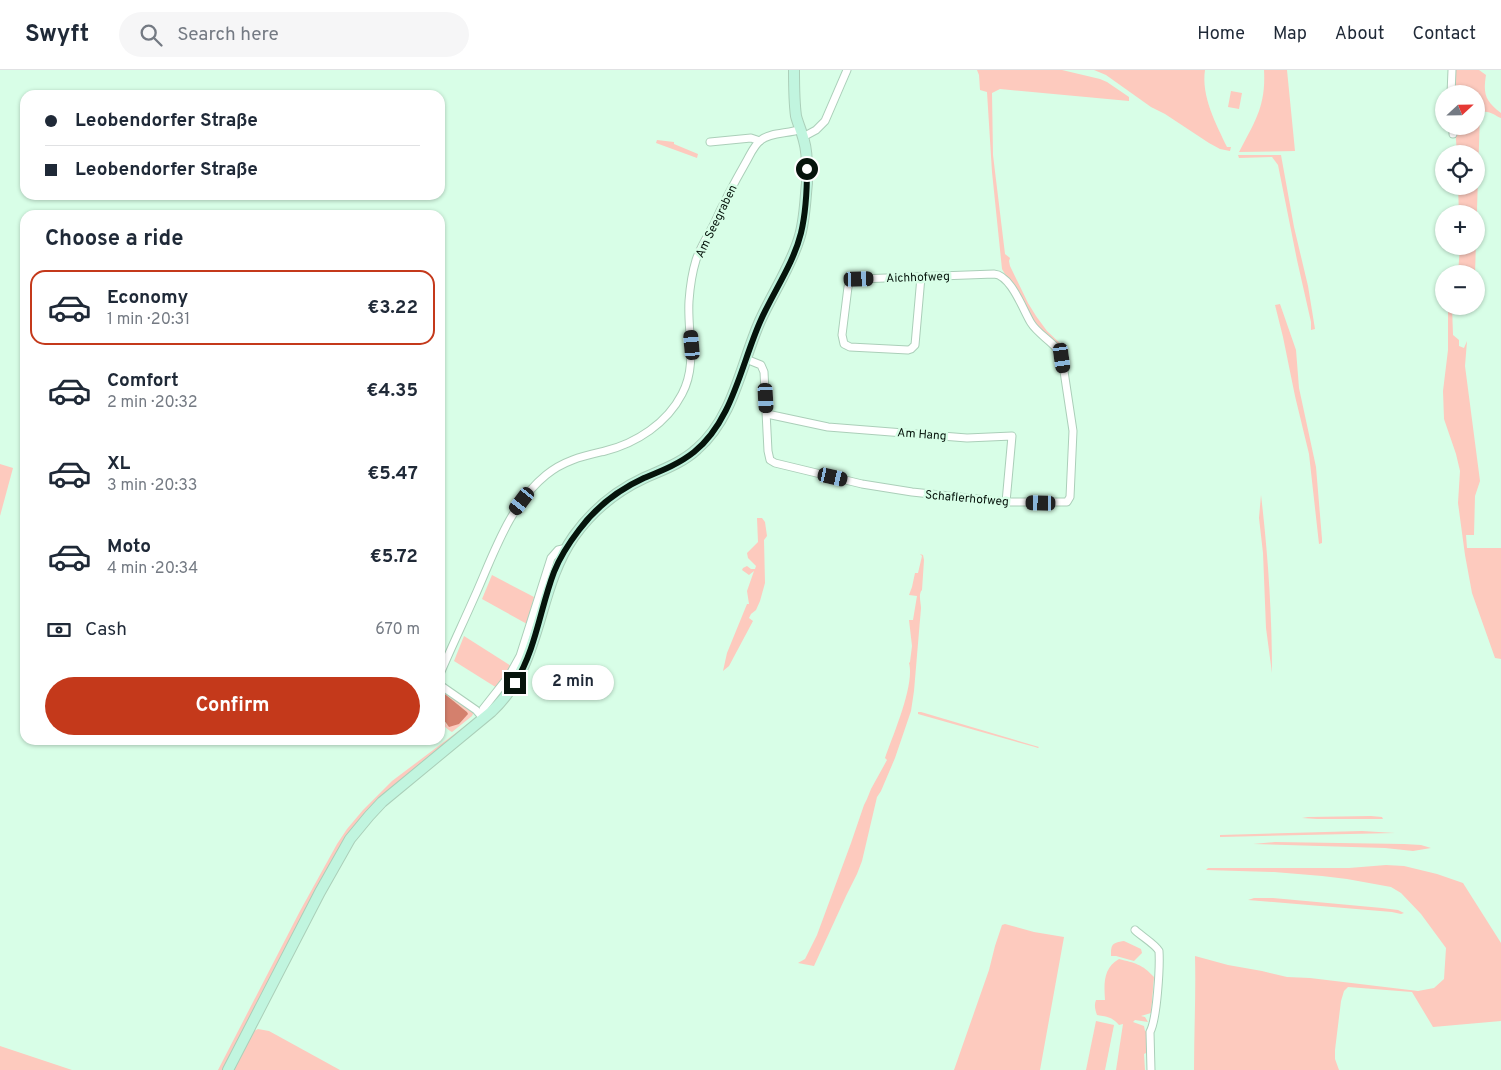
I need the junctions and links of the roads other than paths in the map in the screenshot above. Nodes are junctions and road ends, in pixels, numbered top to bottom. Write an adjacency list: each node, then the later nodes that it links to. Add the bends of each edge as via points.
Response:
1 (794, 70): 5 (main road, via 796,110)
2 (848, 70): 5 (street, via 825,121 816,130)
3 (1452, 70): 4 (street)
4 (1451, 85)
5 (802, 133): 6 (street, via 766,137); 10 (main road, via 807,174 801,232)
6 (760, 141): 7 (street, via 751,138); 13 (street, Am Seegraben, via 739,175 694,265 689,302 692,345 688,380 682,394 654,428 620,446 560,465 530,492 515,511 500,540)
7 (710, 142)
8 (1000, 274): 9 (street, Aichhofweg); 12 (street, Schaflerhofweg, via 1034,328 1061,354 1073,438 1068,501)
9 (921, 277): 9 (street, Aichhofweg, via 851,281 842,335 844,344 908,350 914,347)
10 (746, 359): 11 (street, via 760,364 764,370); 15 (main road, via 723,416 703,444 684,459 635,482 586,520 566,548 554,573 520,675 504,698)
11 (767, 414): 12 (street, Schaflerhofweg, via 768,452 770,460 778,464 862,484); 12 (street, Am Hang, via 828,427 967,438 1012,436)
12 (1006, 502)
13 (445, 663)
14 (445, 688): 15 (street)
15 (483, 718): 17 (main road, via 382,802 350,839)
16 (1135, 930): 18 (street, via 1159,951 1156,1005 1150,1032)
17 (228, 1070)
18 (1151, 1070)

